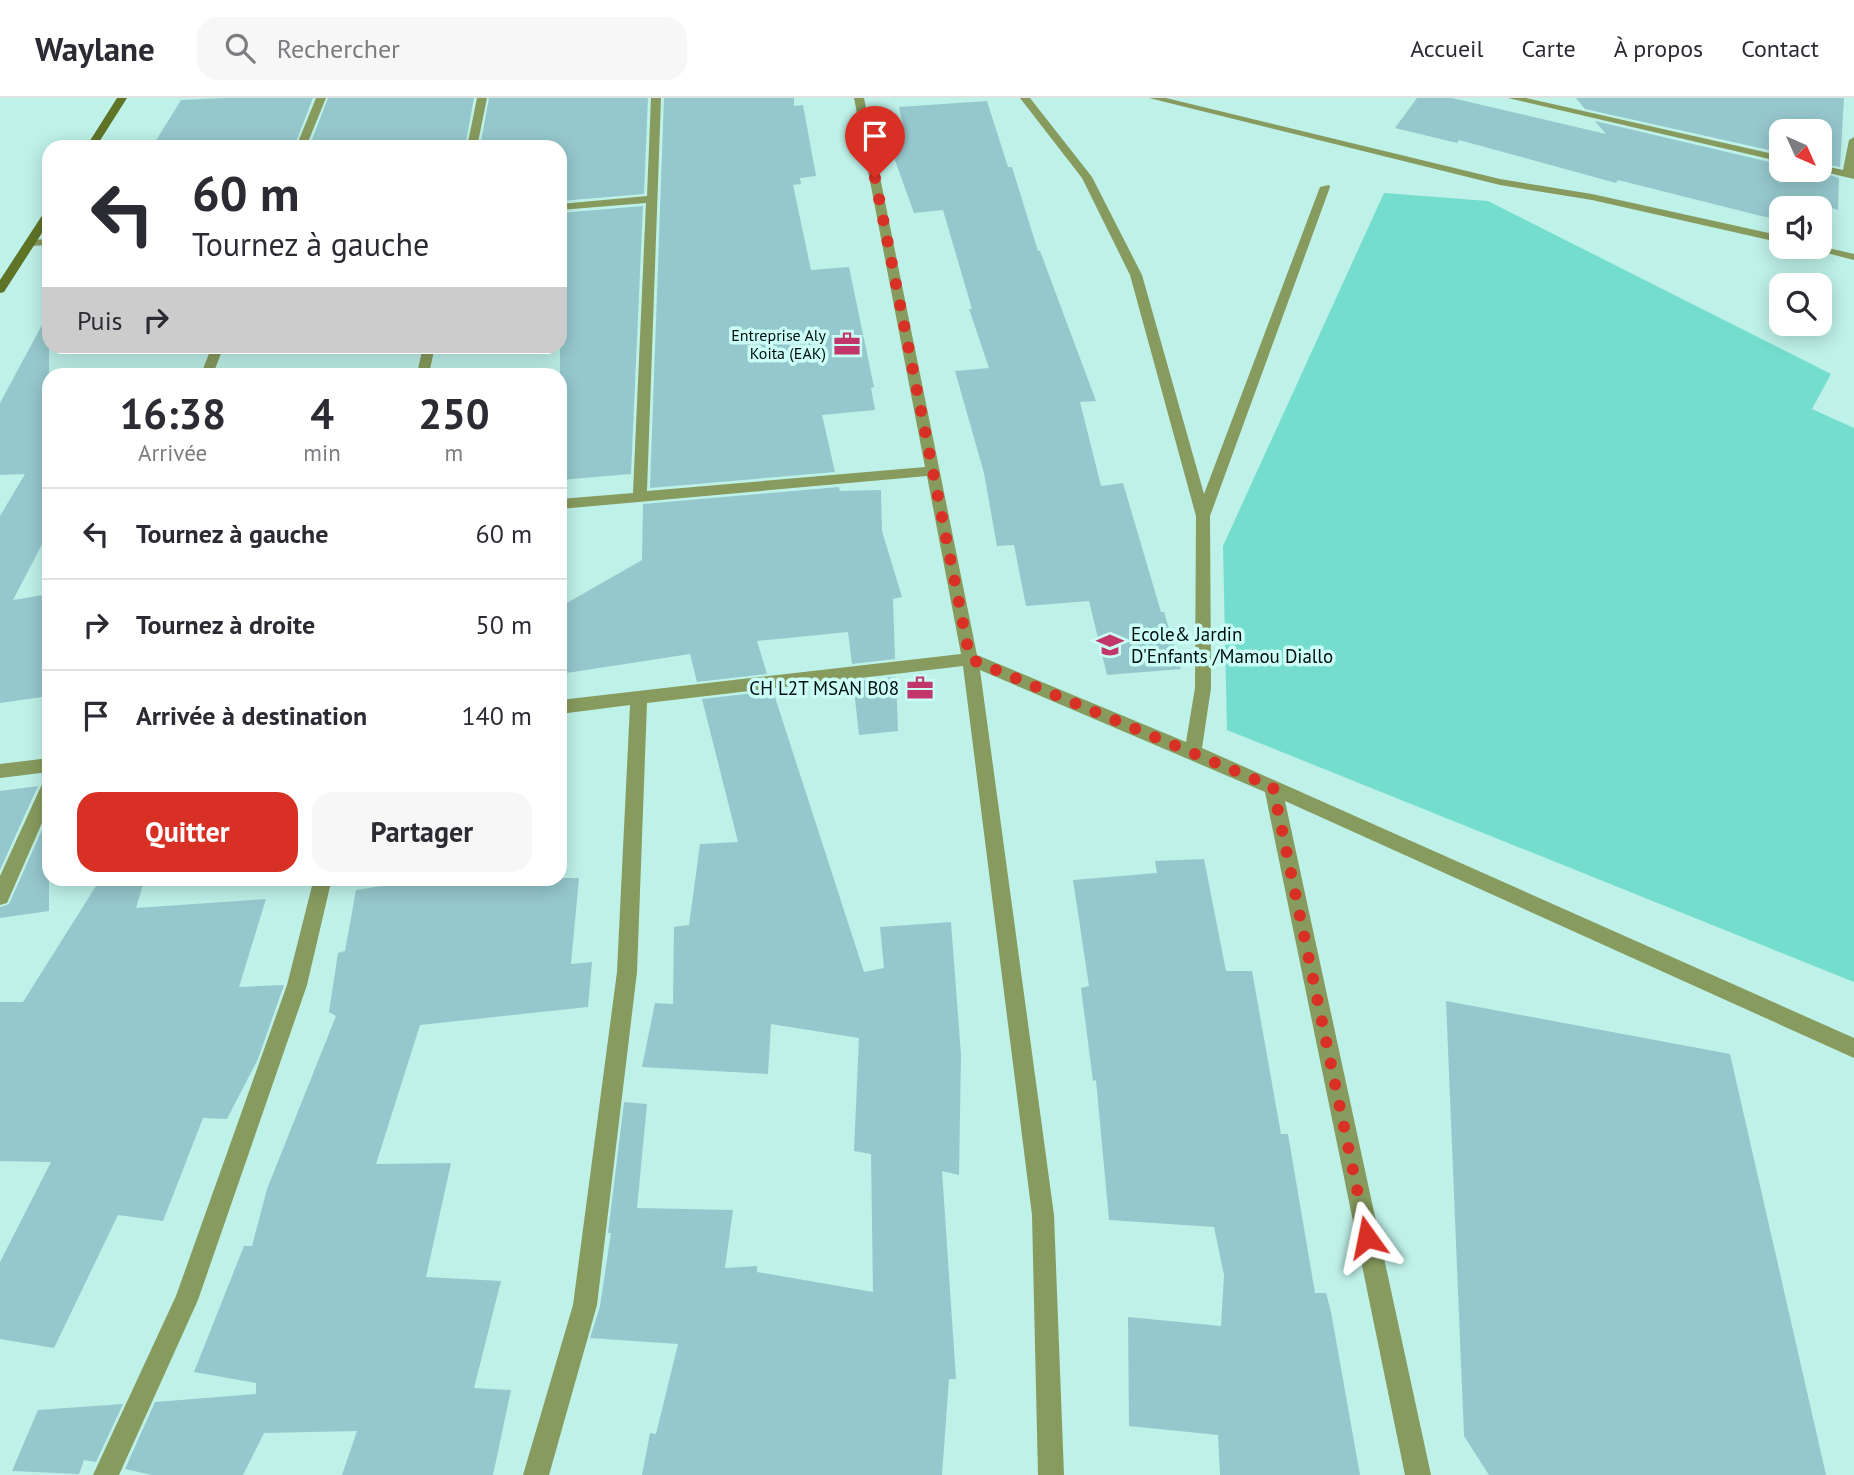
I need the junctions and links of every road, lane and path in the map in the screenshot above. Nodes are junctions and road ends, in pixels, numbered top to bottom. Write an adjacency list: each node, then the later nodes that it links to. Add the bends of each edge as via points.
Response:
1 (122, 98): 11 (street)
2 (321, 98): 12 (street)
3 (482, 98): 13 (street)
4 (656, 98): 19 (street)
5 (859, 98): 28 (street)
6 (1025, 98): 31 (street, via 1087,177 1136,275)
7 (1154, 98): 22 (street, via 1500,181)
8 (1513, 98): 10 (street)
9 (1550, 98): 10 (street)
10 (1561, 109): 15 (street)
11 (95, 140)
12 (304, 140)
13 (473, 140)
14 (1854, 140): 17 (street)
15 (1769, 156)
16 (1832, 171): 17 (street)
17 (1851, 175)
18 (1325, 187): 31 (street)
19 (652, 199): 20 (street); 29 (street)
20 (567, 206)
21 (42, 224): 24 (street)
22 (1769, 237)
23 (42, 242): 24 (street)
24 (30, 243): 27 (street)
25 (1832, 252): 26 (street)
26 (1854, 257)
27 (0, 289)
28 (933, 471): 29 (street); 32 (street)
29 (640, 497): 30 (street)
30 (567, 503)
31 (1203, 516): 35 (street, via 1203,688)
32 (970, 659): 33 (street); 35 (street); 45 (street, via 1043,1215)
33 (639, 698): 34 (street); 44 (street, via 627,972 586,1305)
34 (567, 706)
35 (1193, 752): 38 (street)
36 (42, 766): 37 (street)
37 (0, 771)
38 (1273, 787): 42 (street); 46 (street)
39 (42, 803): 41 (street)
40 (321, 886): 43 (street, via 297,985 186,1300)
41 (0, 897)
42 (1854, 1048)
43 (106, 1475)
44 (536, 1475)
45 (1051, 1475)
46 (1418, 1475)

